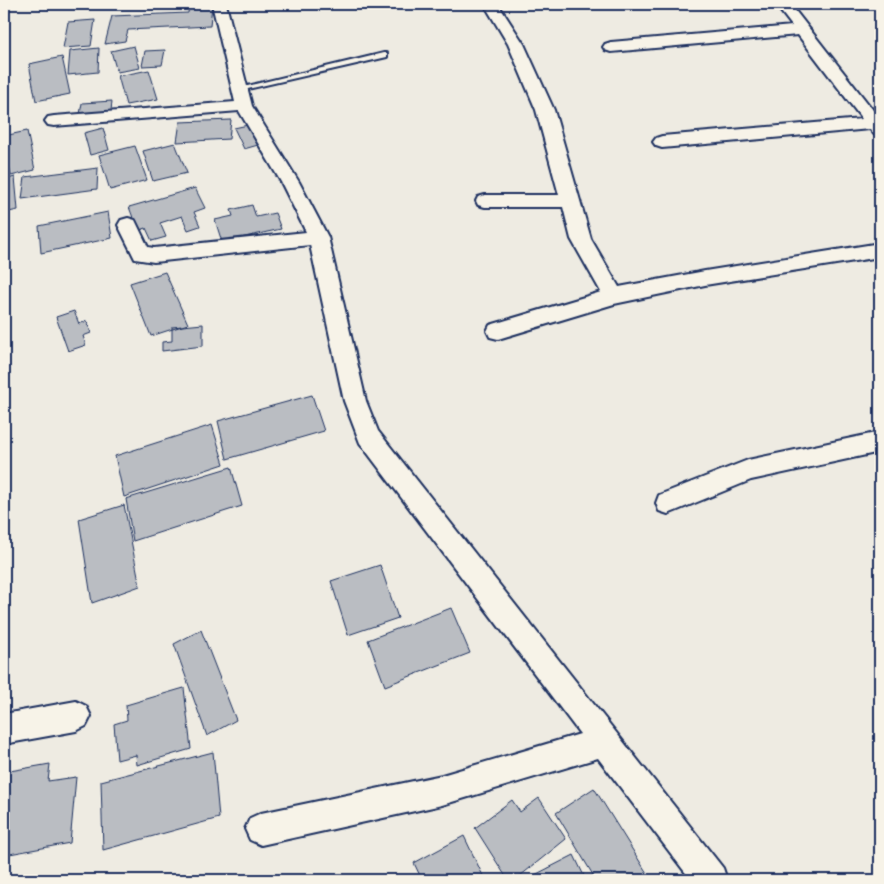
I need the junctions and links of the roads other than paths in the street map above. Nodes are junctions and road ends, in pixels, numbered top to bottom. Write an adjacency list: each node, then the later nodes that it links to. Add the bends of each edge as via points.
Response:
1 (219, 4): 7 (street)
2 (491, 4): 12 (street, via 516,44 545,110)
3 (782, 4): 4 (street)
4 (804, 30): 5 (street); 9 (street)
5 (611, 47)
6 (384, 55): 7 (lane)
7 (241, 98): 8 (street); 14 (street)
8 (54, 120)
9 (878, 126): 10 (street)
10 (662, 142)
11 (485, 201): 12 (street)
12 (571, 201): 16 (street, via 581,239)
13 (128, 225): 14 (street, via 142,254 154,255)
14 (318, 236): 22 (street, via 355,401 368,436)
15 (880, 250): 16 (street)
16 (614, 296): 17 (street)
17 (498, 331)
18 (880, 442): 19 (street, via 748,470)
19 (668, 503)
20 (76, 716): 21 (street)
21 (4, 729)
22 (602, 742): 23 (street, via 442,790); 24 (street)
23 (261, 829)
24 (711, 880)

